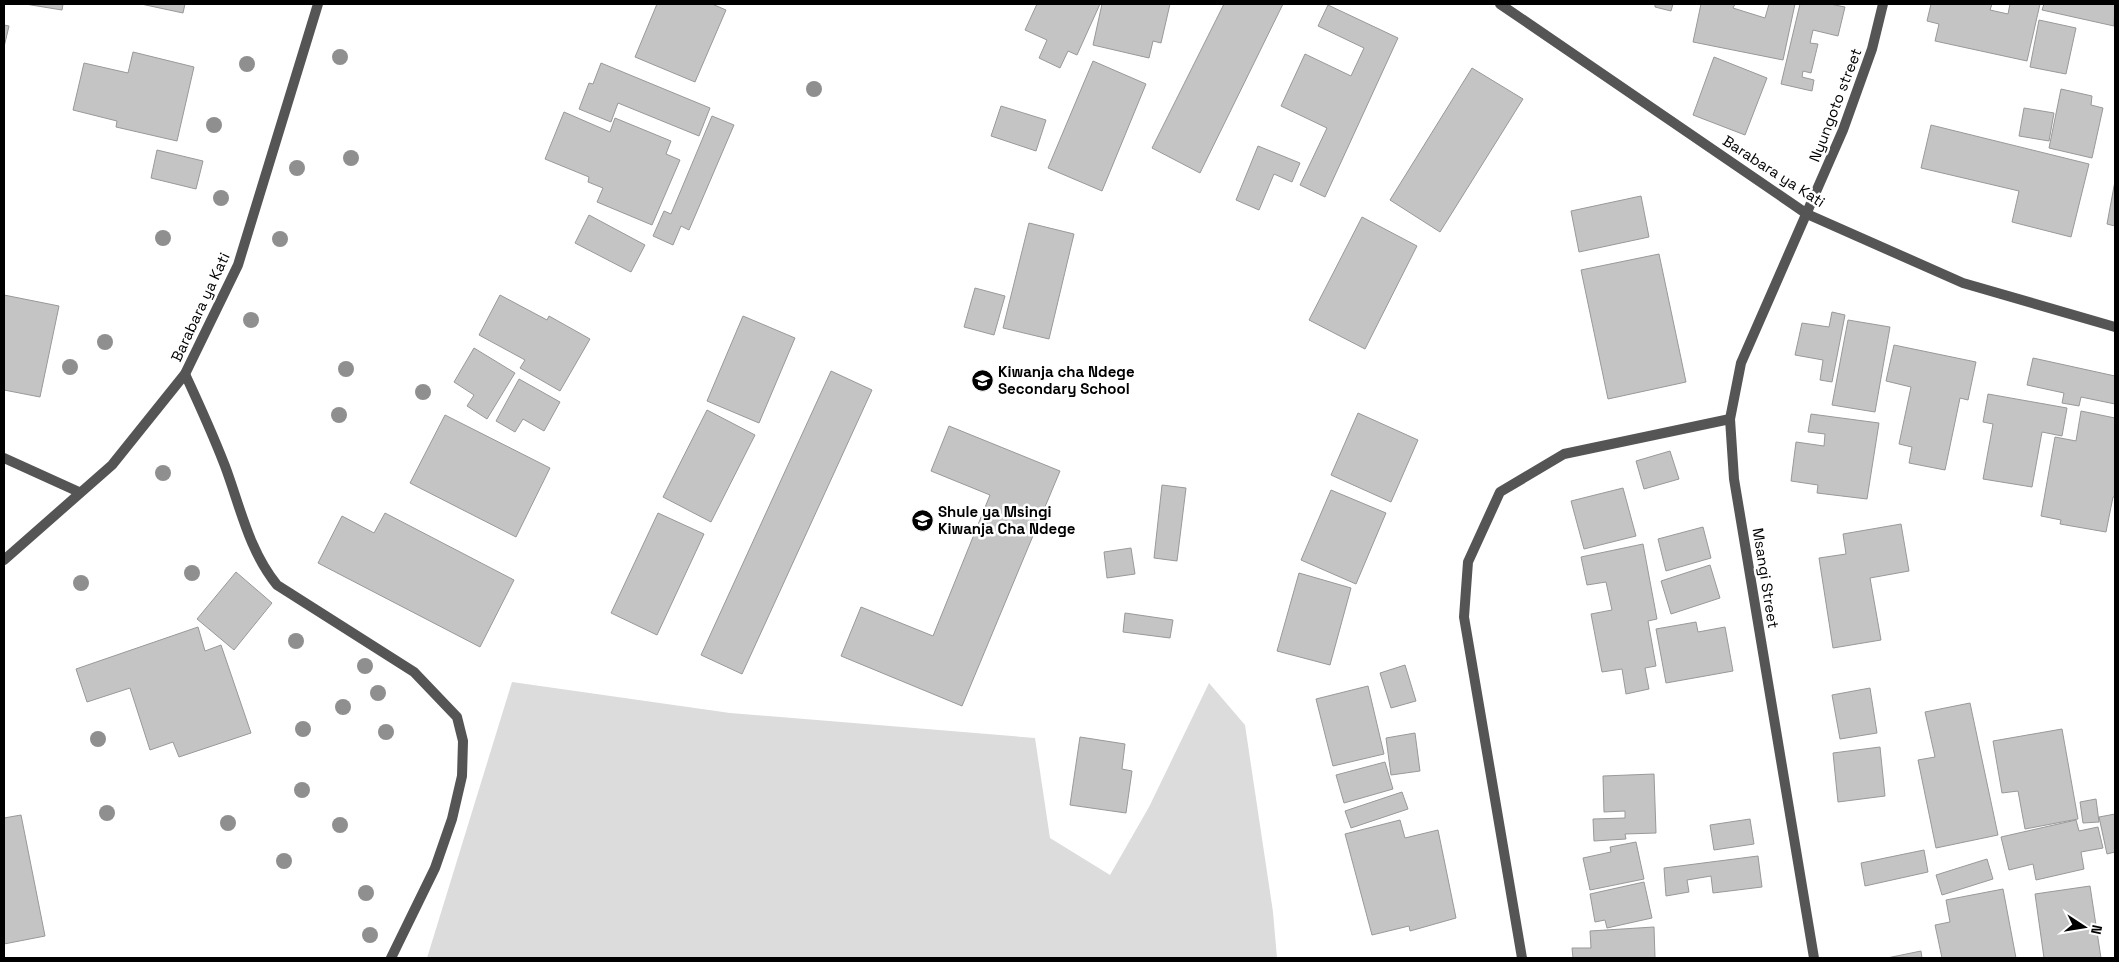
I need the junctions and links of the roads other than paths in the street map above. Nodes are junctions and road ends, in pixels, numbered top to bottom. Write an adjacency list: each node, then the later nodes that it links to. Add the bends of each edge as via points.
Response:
1 (318, 4): 6 (street, Barabara ya Kati, via 238,265)
2 (1500, 4): 4 (street, Barabara ya Kati)
3 (1883, 4): 4 (street, Nyungoto street, via 1872,48 1843,130)
4 (1807, 214): 5 (street, Barabara ya Kati, via 1963,283); 7 (street, Msangi Street, via 1741,363)
5 (2115, 327)
6 (185, 374): 9 (street, Barabara ya Kati, via 112,465); 11 (street, via 267,573 277,585 414,672 457,718 463,741 462,776 452,819 435,868)
7 (1730, 419): 12 (street, via 1564,454 1500,492 1468,562 1464,617); 13 (street, Msangi Street, via 1734,479)
8 (4, 458): 9 (street)
9 (79, 492): 10 (street, Barabara ya Kati)
10 (4, 560)
11 (391, 958)
12 (1522, 958)
13 (1814, 958)

